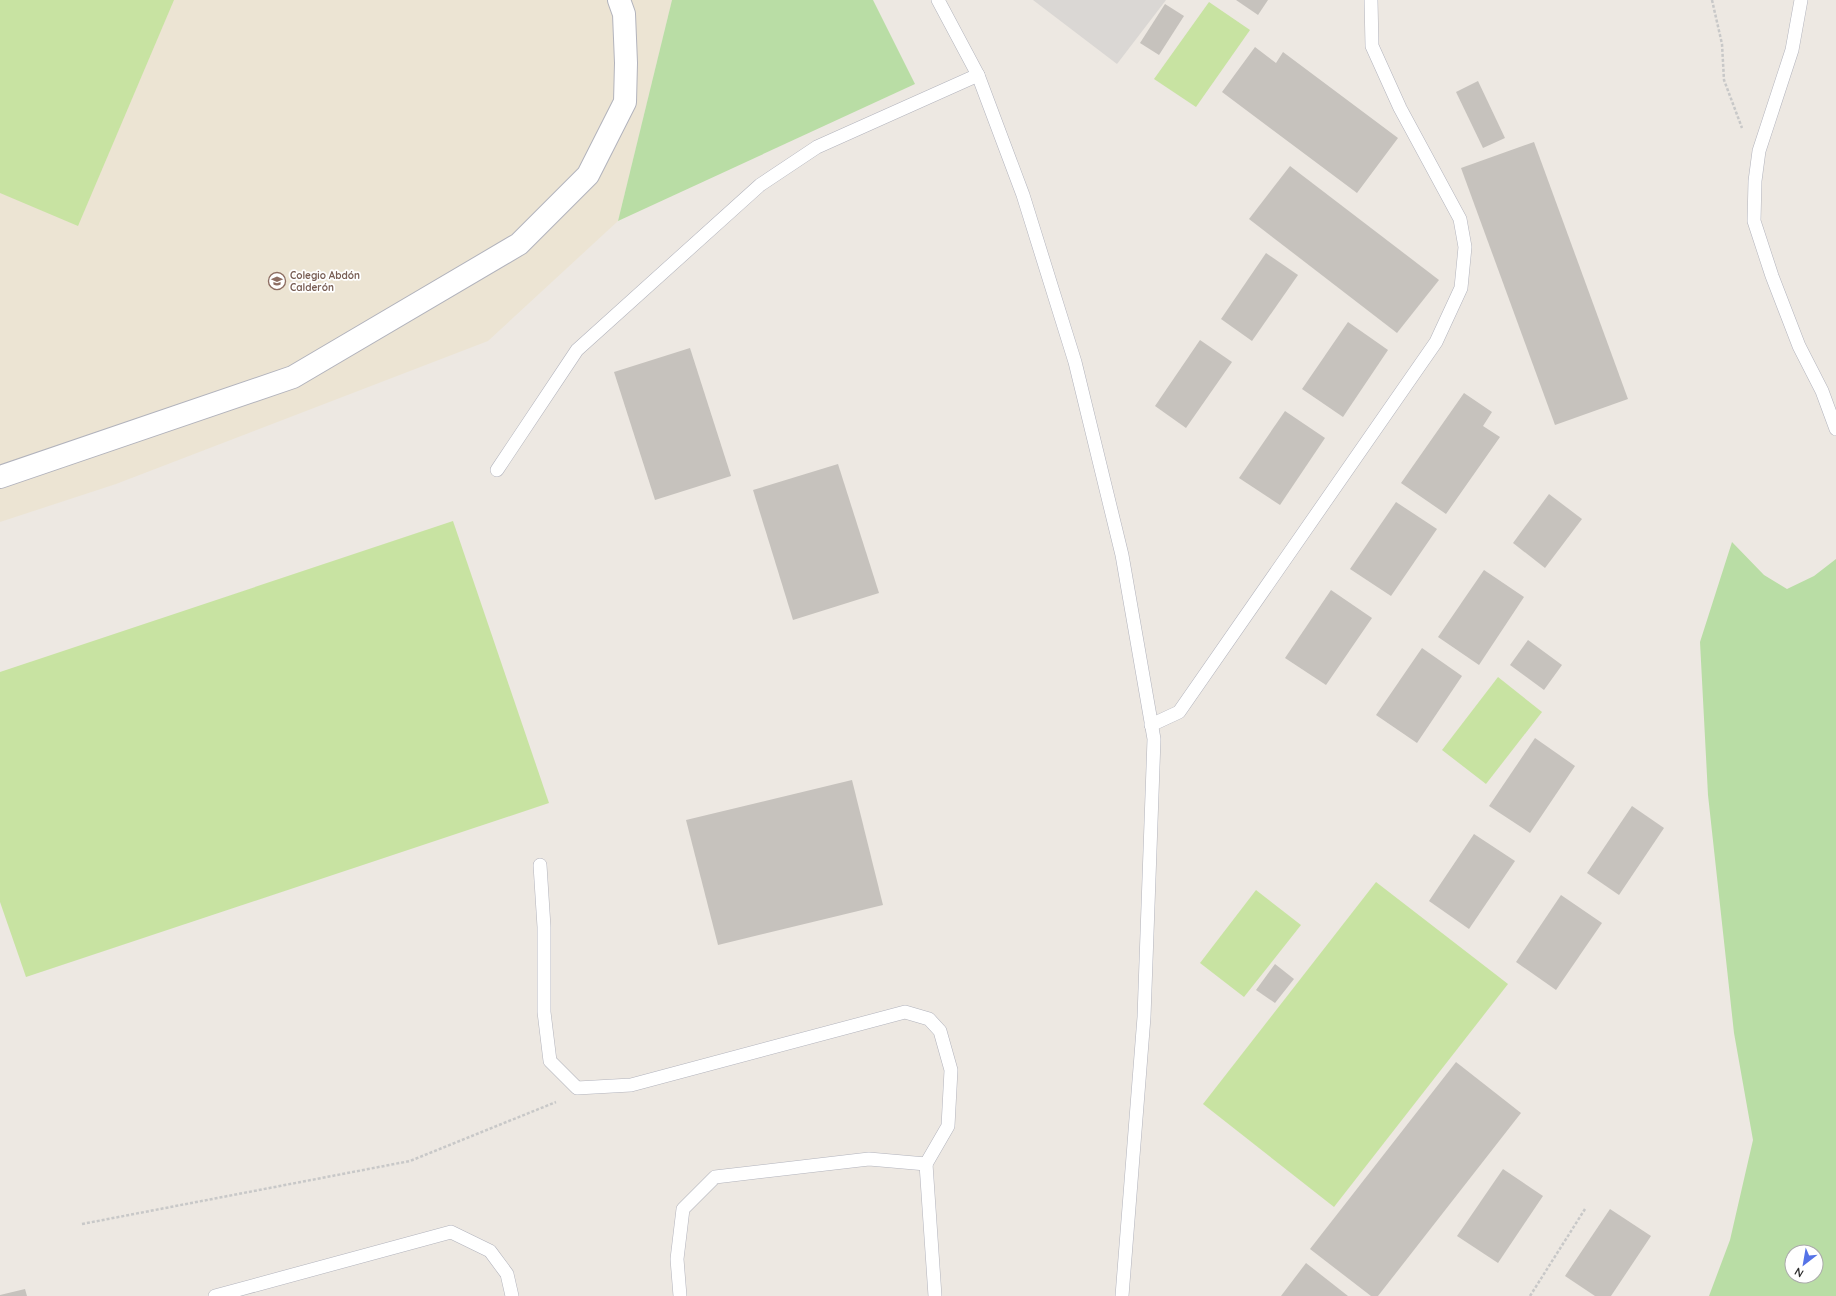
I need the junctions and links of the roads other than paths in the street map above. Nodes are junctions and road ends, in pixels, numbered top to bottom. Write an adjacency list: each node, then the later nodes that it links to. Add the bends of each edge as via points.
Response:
1 (619, 0): 8 (street, via 624,14 625,102 588,175 519,244 293,377)
2 (938, 0): 5 (lane)
3 (1371, 0): 9 (lane, via 1372,46 1400,108 1460,219 1464,247 1462,288 1436,342 1179,712)
4 (1801, 0): 6 (lane, via 1792,50 1759,151 1754,221 1799,346 1822,390)
5 (978, 75): 7 (lane, via 817,147 760,185 577,350); 9 (lane, via 1024,195 1075,362 1122,555)
6 (1836, 429)
7 (497, 470)
8 (0, 477)
9 (1151, 725): 16 (lane, via 1154,739 1144,1017)
10 (540, 865): 11 (lane, via 544,927 544,1012 550,1061 577,1088 631,1085 905,1012 929,1019 940,1031 951,1070 948,1126)
11 (926, 1164): 14 (lane, via 869,1159 715,1177 683,1208 677,1258); 15 (lane)
12 (215, 1296): 13 (lane, via 451,1232 490,1251 507,1274)
13 (512, 1296)
14 (680, 1296)
15 (935, 1296)
16 (1122, 1296)

